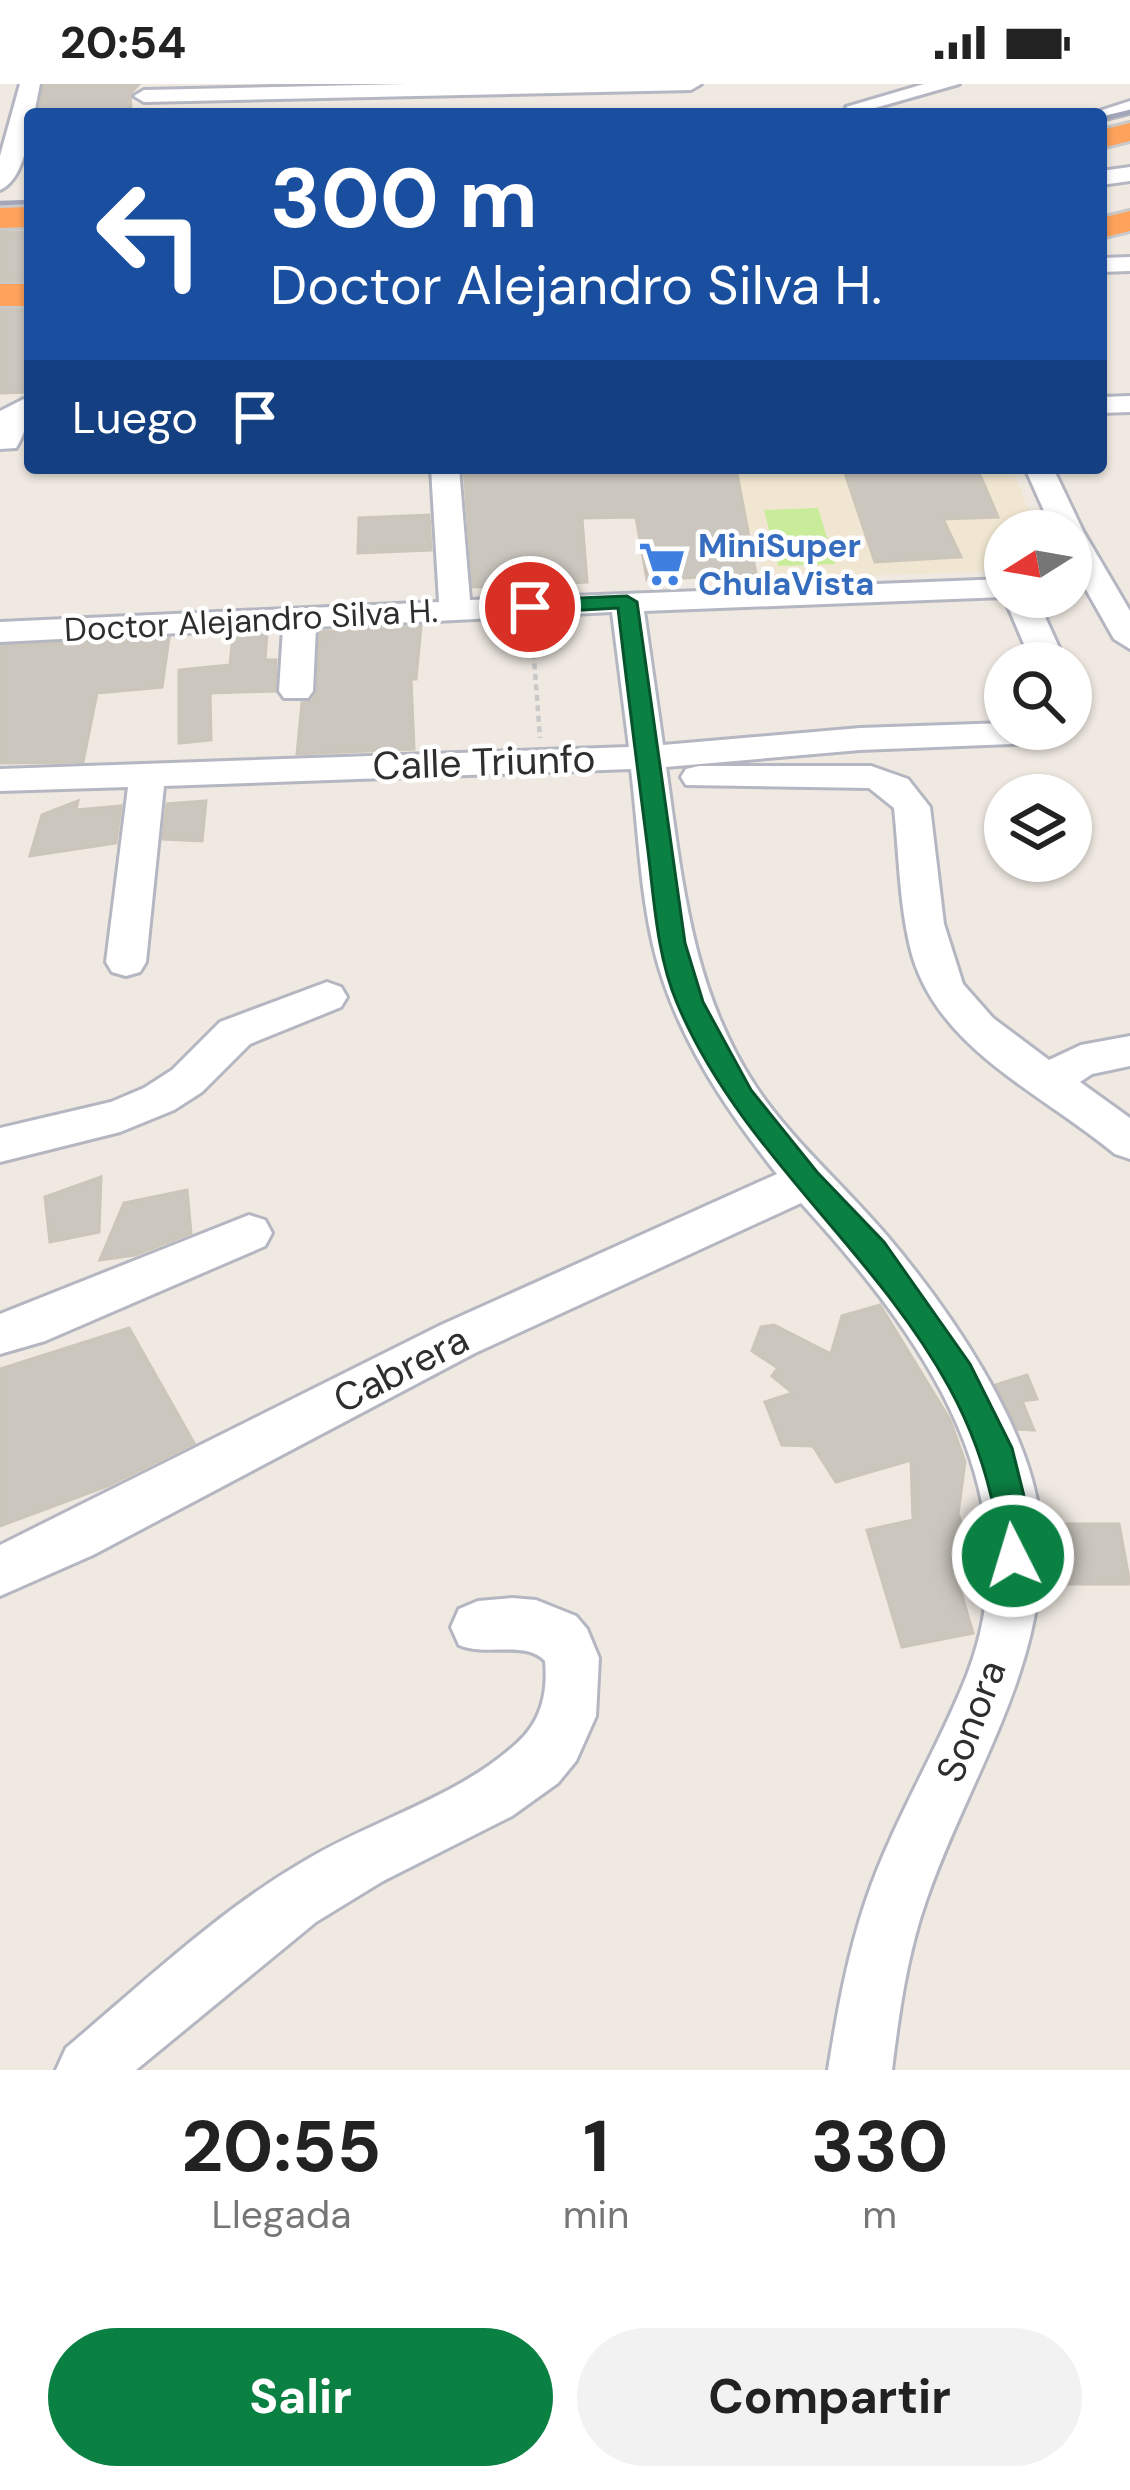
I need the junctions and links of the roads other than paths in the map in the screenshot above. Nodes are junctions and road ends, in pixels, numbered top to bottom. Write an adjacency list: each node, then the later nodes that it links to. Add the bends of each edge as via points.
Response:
1 (949, 84): 8 (street)
2 (698, 88): 4 (street)
3 (28, 92): 7 (street)
4 (590, 92): 5 (street)
5 (257, 97): 6 (street)
6 (144, 98)
7 (0, 100)
8 (854, 105)
9 (24, 109): 10 (street)
10 (16, 142): 11 (street)
11 (0, 183)
12 (24, 407): 13 (street, via 14,411)
13 (12, 442)
14 (445, 474): 20 (street)
15 (1042, 474): 16 (street)
16 (1059, 510)
17 (1100, 585): 23 (street)
18 (984, 590): 19 (street, Doctor Alejandro Silva H.)
19 (627, 602): 20 (street, Doctor Alejandro Silva H.); 26 (street, Sonora)
20 (454, 610): 21 (street, Doctor Alejandro Silva H.)
21 (300, 620): 22 (street, Doctor Alejandro Silva H.); 24 (street)
22 (0, 632)
23 (1130, 639)
24 (296, 691)
25 (984, 734): 26 (street, Calle Triunfo, via 860,739)
26 (650, 767): 27 (street, Calle Triunfo, via 542,760); 32 (street, via 889,781 912,808 933,961 947,994); 35 (street, Sonora, via 672,943 689,1002 741,1097)
27 (147, 775): 28 (street, Calle Triunfo); 29 (street)
28 (0, 780)
29 (126, 962)
30 (327, 997): 34 (street, via 235,1033 159,1099)
31 (1130, 1051): 32 (street, via 1081,1061)
32 (1048, 1081): 33 (street)
33 (1130, 1142)
34 (0, 1145)
35 (807, 1180): 38 (street, Cabrera, via 458,1339); 41 (street, Sonora, via 873,1251 958,1374 995,1448 1014,1520 1012,1591 996,1673 896,1900)
36 (249, 1232): 37 (street)
37 (0, 1334)
38 (0, 1571)
39 (478, 1628): 40 (street, via 544,1628 564,1641 574,1663 573,1698 559,1734 526,1774 494,1799 339,1872 279,1912)
40 (88, 2070)
41 (860, 2070)

